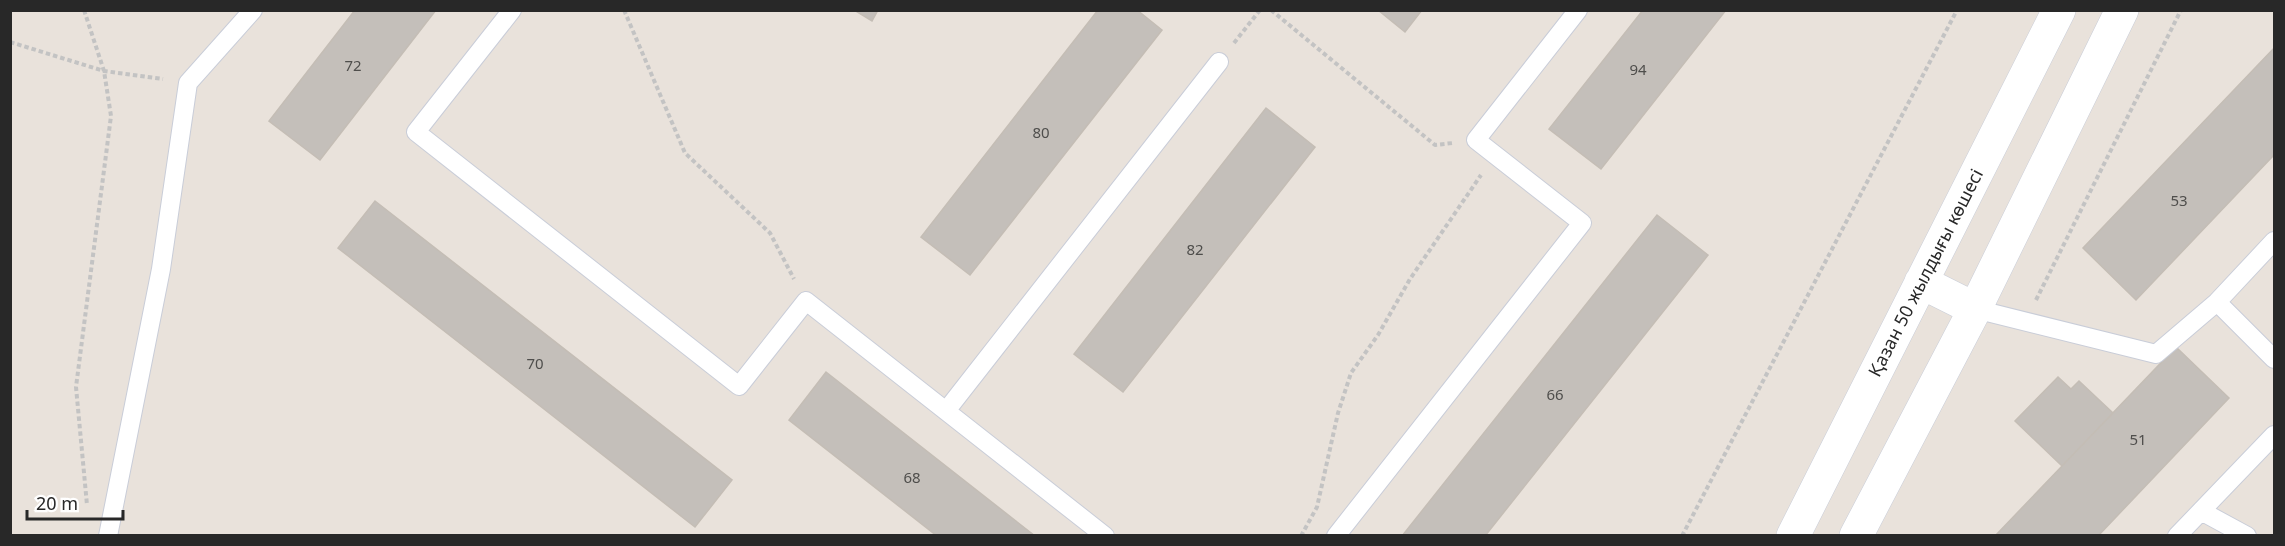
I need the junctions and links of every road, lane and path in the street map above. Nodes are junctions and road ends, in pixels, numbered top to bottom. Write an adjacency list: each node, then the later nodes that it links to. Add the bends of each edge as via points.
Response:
1 (84, 10): 14 (path)
2 (253, 10): 15 (lane)
3 (512, 10): 19 (lane, via 416,132 739,386)
4 (624, 10): 19 (path, via 685,153 770,233)
5 (1260, 10): 13 (path)
6 (1271, 10): 16 (path, via 1435,145)
7 (1957, 10): 32 (path)
8 (2059, 10): 18 (street, Қазан 50 жылдығы көшесі)
9 (2122, 10): 21 (street)
10 (2181, 10): 22 (path)
11 (1571, 13): 16 (lane)
12 (10, 42): 14 (path)
13 (1219, 62): 24 (lane)
14 (104, 71): 15 (path); 27 (path, via 111,116 76,387)
15 (188, 82): 28 (lane, via 161,269)
16 (1476, 140): 30 (path, via 1481,175 1351,373 1317,507); 31 (lane, via 1582,223)
17 (2274, 241): 20 (lane)
18 (1921, 282): 21 (street); 33 (street, Қазан 50 жылдығы көшесі)
19 (806, 301): 24 (lane)
20 (2217, 302): 22 (lane, via 2156,354); 23 (lane)
21 (1975, 309): 22 (lane); 34 (street)
22 (2025, 322)
23 (2274, 359)
24 (946, 411): 29 (lane)
25 (2274, 435): 26 (lane)
26 (2200, 511): 35 (lane); 36 (lane)
27 (87, 513)
28 (108, 536)
29 (1105, 536)
30 (1301, 536)
31 (1336, 536)
32 (1682, 536)
33 (1792, 536)
34 (1856, 536)
35 (2177, 536)
36 (2247, 536)

